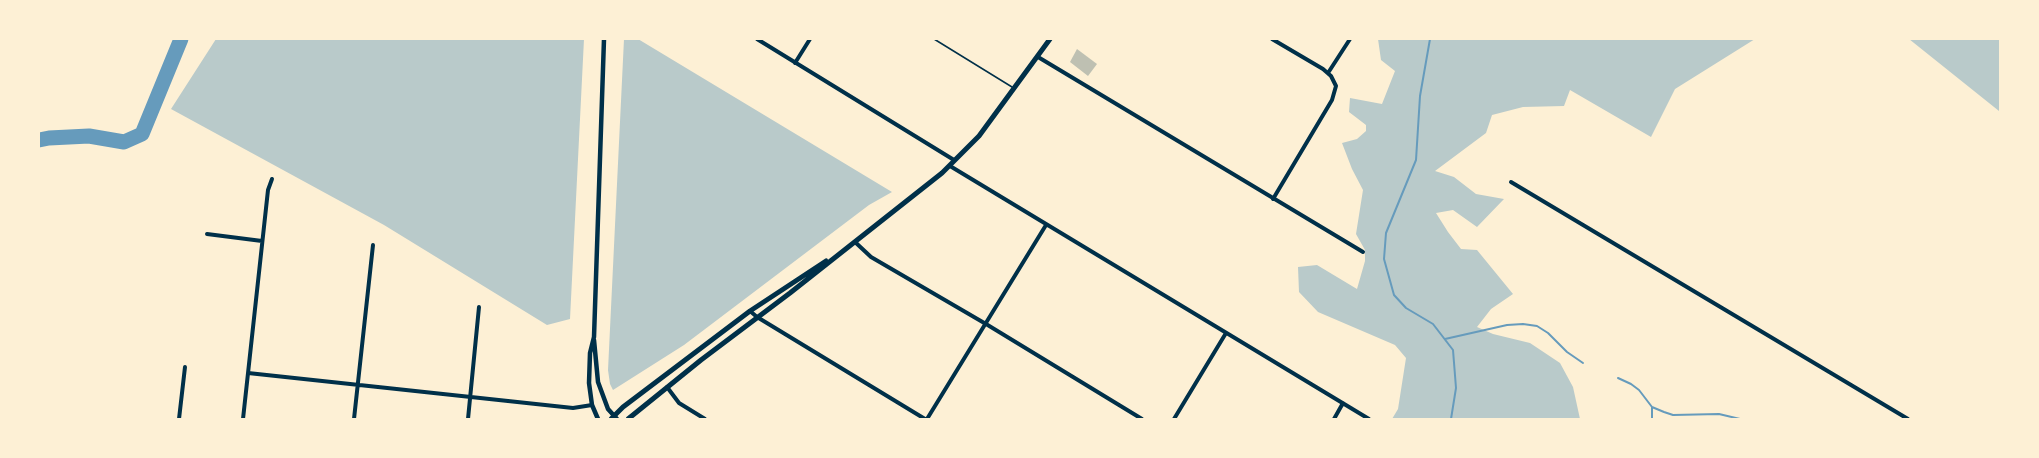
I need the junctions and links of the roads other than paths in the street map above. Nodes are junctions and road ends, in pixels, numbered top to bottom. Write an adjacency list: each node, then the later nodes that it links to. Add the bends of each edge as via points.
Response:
1 (604, 39): 29 (main road)
2 (757, 39): 9 (street)
3 (810, 39): 9 (street)
4 (934, 39): 11 (lane)
5 (1050, 39): 8 (main road)
6 (1272, 39): 10 (street)
7 (1350, 39): 10 (street)
8 (1038, 57): 11 (main road); 16 (street)
9 (795, 63): 12 (street)
10 (1328, 74): 16 (street, via 1336,86 1335,92)
11 (1015, 89): 12 (main road)
12 (955, 161): 13 (main road)
13 (950, 166): 17 (street); 20 (main road)
14 (272, 179): 19 (street, via 267,190)
15 (1512, 182): 50 (street)
16 (1273, 198): 22 (street)
17 (1047, 225): 27 (street); 28 (street)
18 (207, 234): 19 (street)
19 (262, 241): 31 (street)
20 (855, 241): 23 (main road); 27 (street, via 871,257)
21 (373, 245): 32 (street)
22 (1363, 252)
23 (836, 256): 25 (main road); 26 (main road)
24 (480, 307): 34 (street)
25 (750, 311): 26 (street); 37 (main road)
26 (757, 317): 33 (main road); 45 (street)
27 (986, 324): 45 (street); 46 (street)
28 (1226, 333): 35 (street); 47 (street)
29 (594, 337): 36 (main road, via 589,383); 37 (main road, via 598,382)
30 (185, 367): 38 (street)
31 (248, 373): 32 (street); 39 (street)
32 (357, 385): 34 (street); 40 (street)
33 (667, 387): 43 (main road); 44 (street, via 679,403)
34 (470, 397): 36 (street, via 573,408); 41 (street)
35 (1343, 403): 48 (street); 49 (street)
36 (592, 405): 42 (main road)
37 (614, 417)
38 (179, 419)
39 (243, 419)
40 (354, 419)
41 (468, 419)
42 (598, 419)
43 (628, 419)
44 (705, 419)
45 (926, 419)
46 (1142, 419)
47 (1174, 419)
48 (1334, 419)
49 (1370, 419)
50 (1908, 419)

